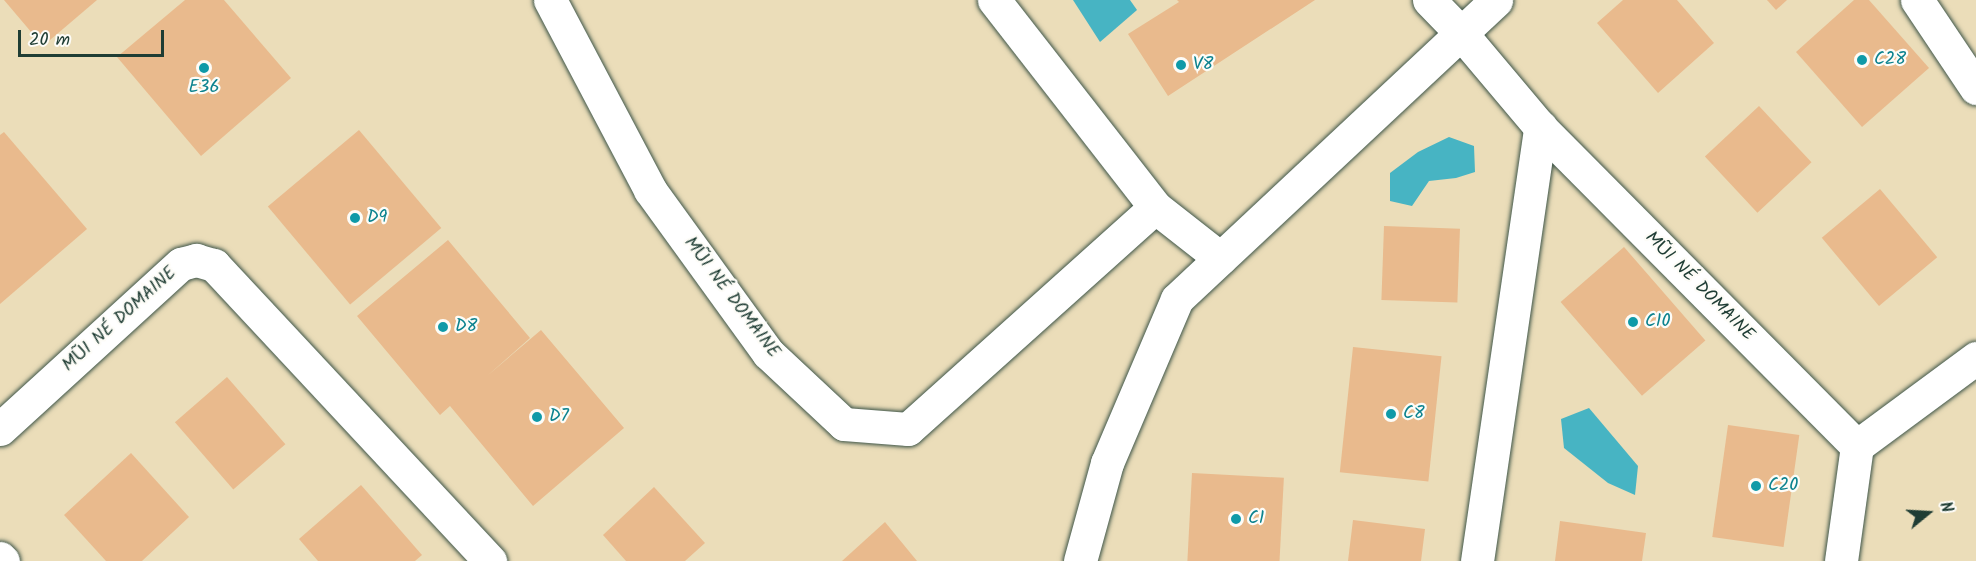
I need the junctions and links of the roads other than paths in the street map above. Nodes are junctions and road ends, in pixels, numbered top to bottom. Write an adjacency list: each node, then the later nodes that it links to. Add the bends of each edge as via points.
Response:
1 (550, 0): 9 (street, MŨI NÉ DOMAINE, via 650,190 768,353 844,424 908,429)
2 (994, 0): 9 (street)
3 (1429, 0): 6 (street, MŨI NÉ DOMAINE)
4 (1496, 0): 6 (street)
5 (1917, 0): 7 (street)
6 (1460, 32): 8 (street, MŨI NÉ DOMAINE); 10 (street)
7 (1976, 88)
8 (1540, 127): 13 (street, MŨI NÉ DOMAINE); 16 (street)
9 (1155, 207): 10 (street)
10 (1220, 258): 15 (street, via 1177,299 1107,463)
11 (1976, 358): 13 (street)
12 (0, 429): 14 (street, MŨI NÉ DOMAINE, via 181,264 196,260 214,265)
13 (1857, 446): 17 (street)
14 (490, 561)
15 (1080, 561)
16 (1477, 561)
17 (1841, 561)

